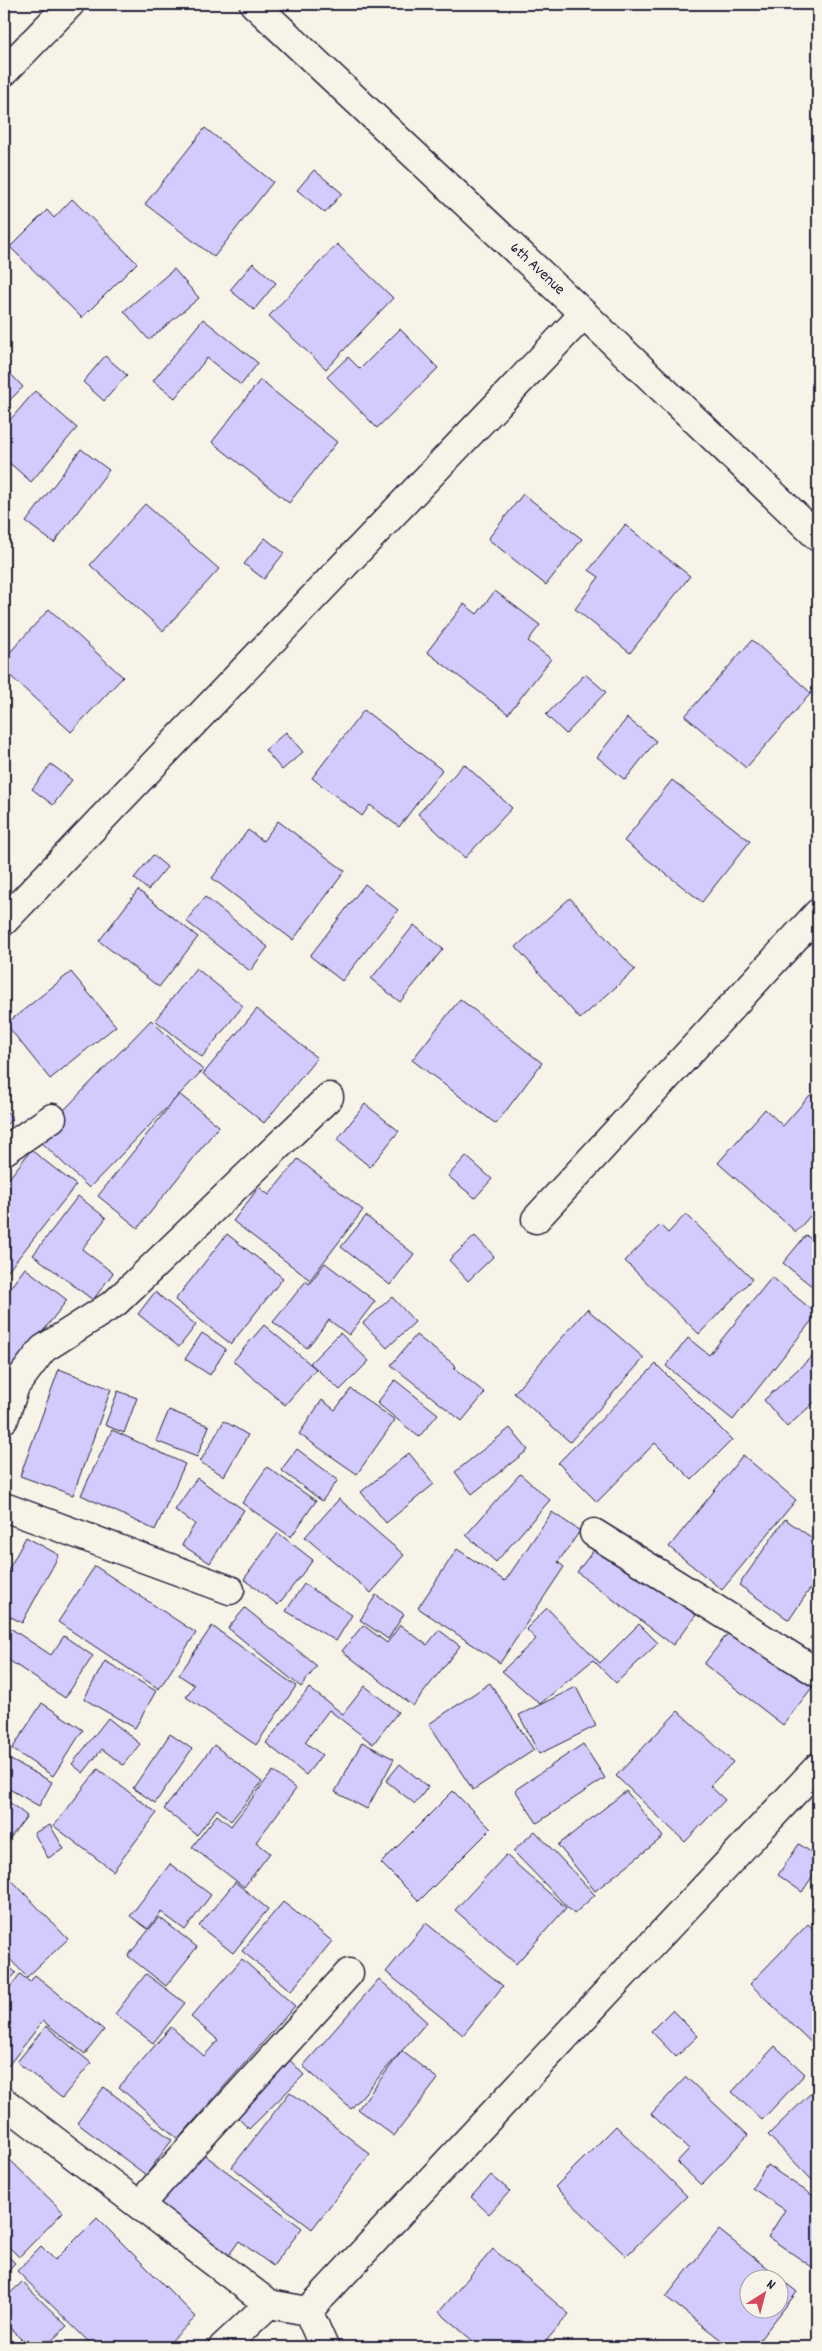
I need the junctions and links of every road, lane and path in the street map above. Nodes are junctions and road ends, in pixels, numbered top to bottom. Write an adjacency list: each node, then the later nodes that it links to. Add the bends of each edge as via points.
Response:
1 (70, 4): 3 (street)
2 (254, 4): 4 (street, 6th Avenue)
3 (4, 72)
4 (584, 314): 5 (street, 6th Avenue); 7 (street)
5 (818, 537)
6 (818, 913): 11 (street)
7 (4, 921)
8 (329, 1098): 12 (street, via 115,1303 42,1350 15,1386)
9 (52, 1118): 10 (street)
10 (4, 1151)
11 (536, 1219)
12 (4, 1419)
13 (4, 1507): 15 (street)
14 (594, 1533): 16 (street)
15 (230, 1590)
16 (818, 1673)
17 (818, 1767): 22 (street)
18 (349, 1973): 20 (street)
19 (4, 2102): 20 (street)
20 (139, 2205): 21 (street)
21 (269, 2304): 22 (street); 23 (street)
22 (308, 2311): 24 (street)
23 (223, 2347)
24 (324, 2347)

